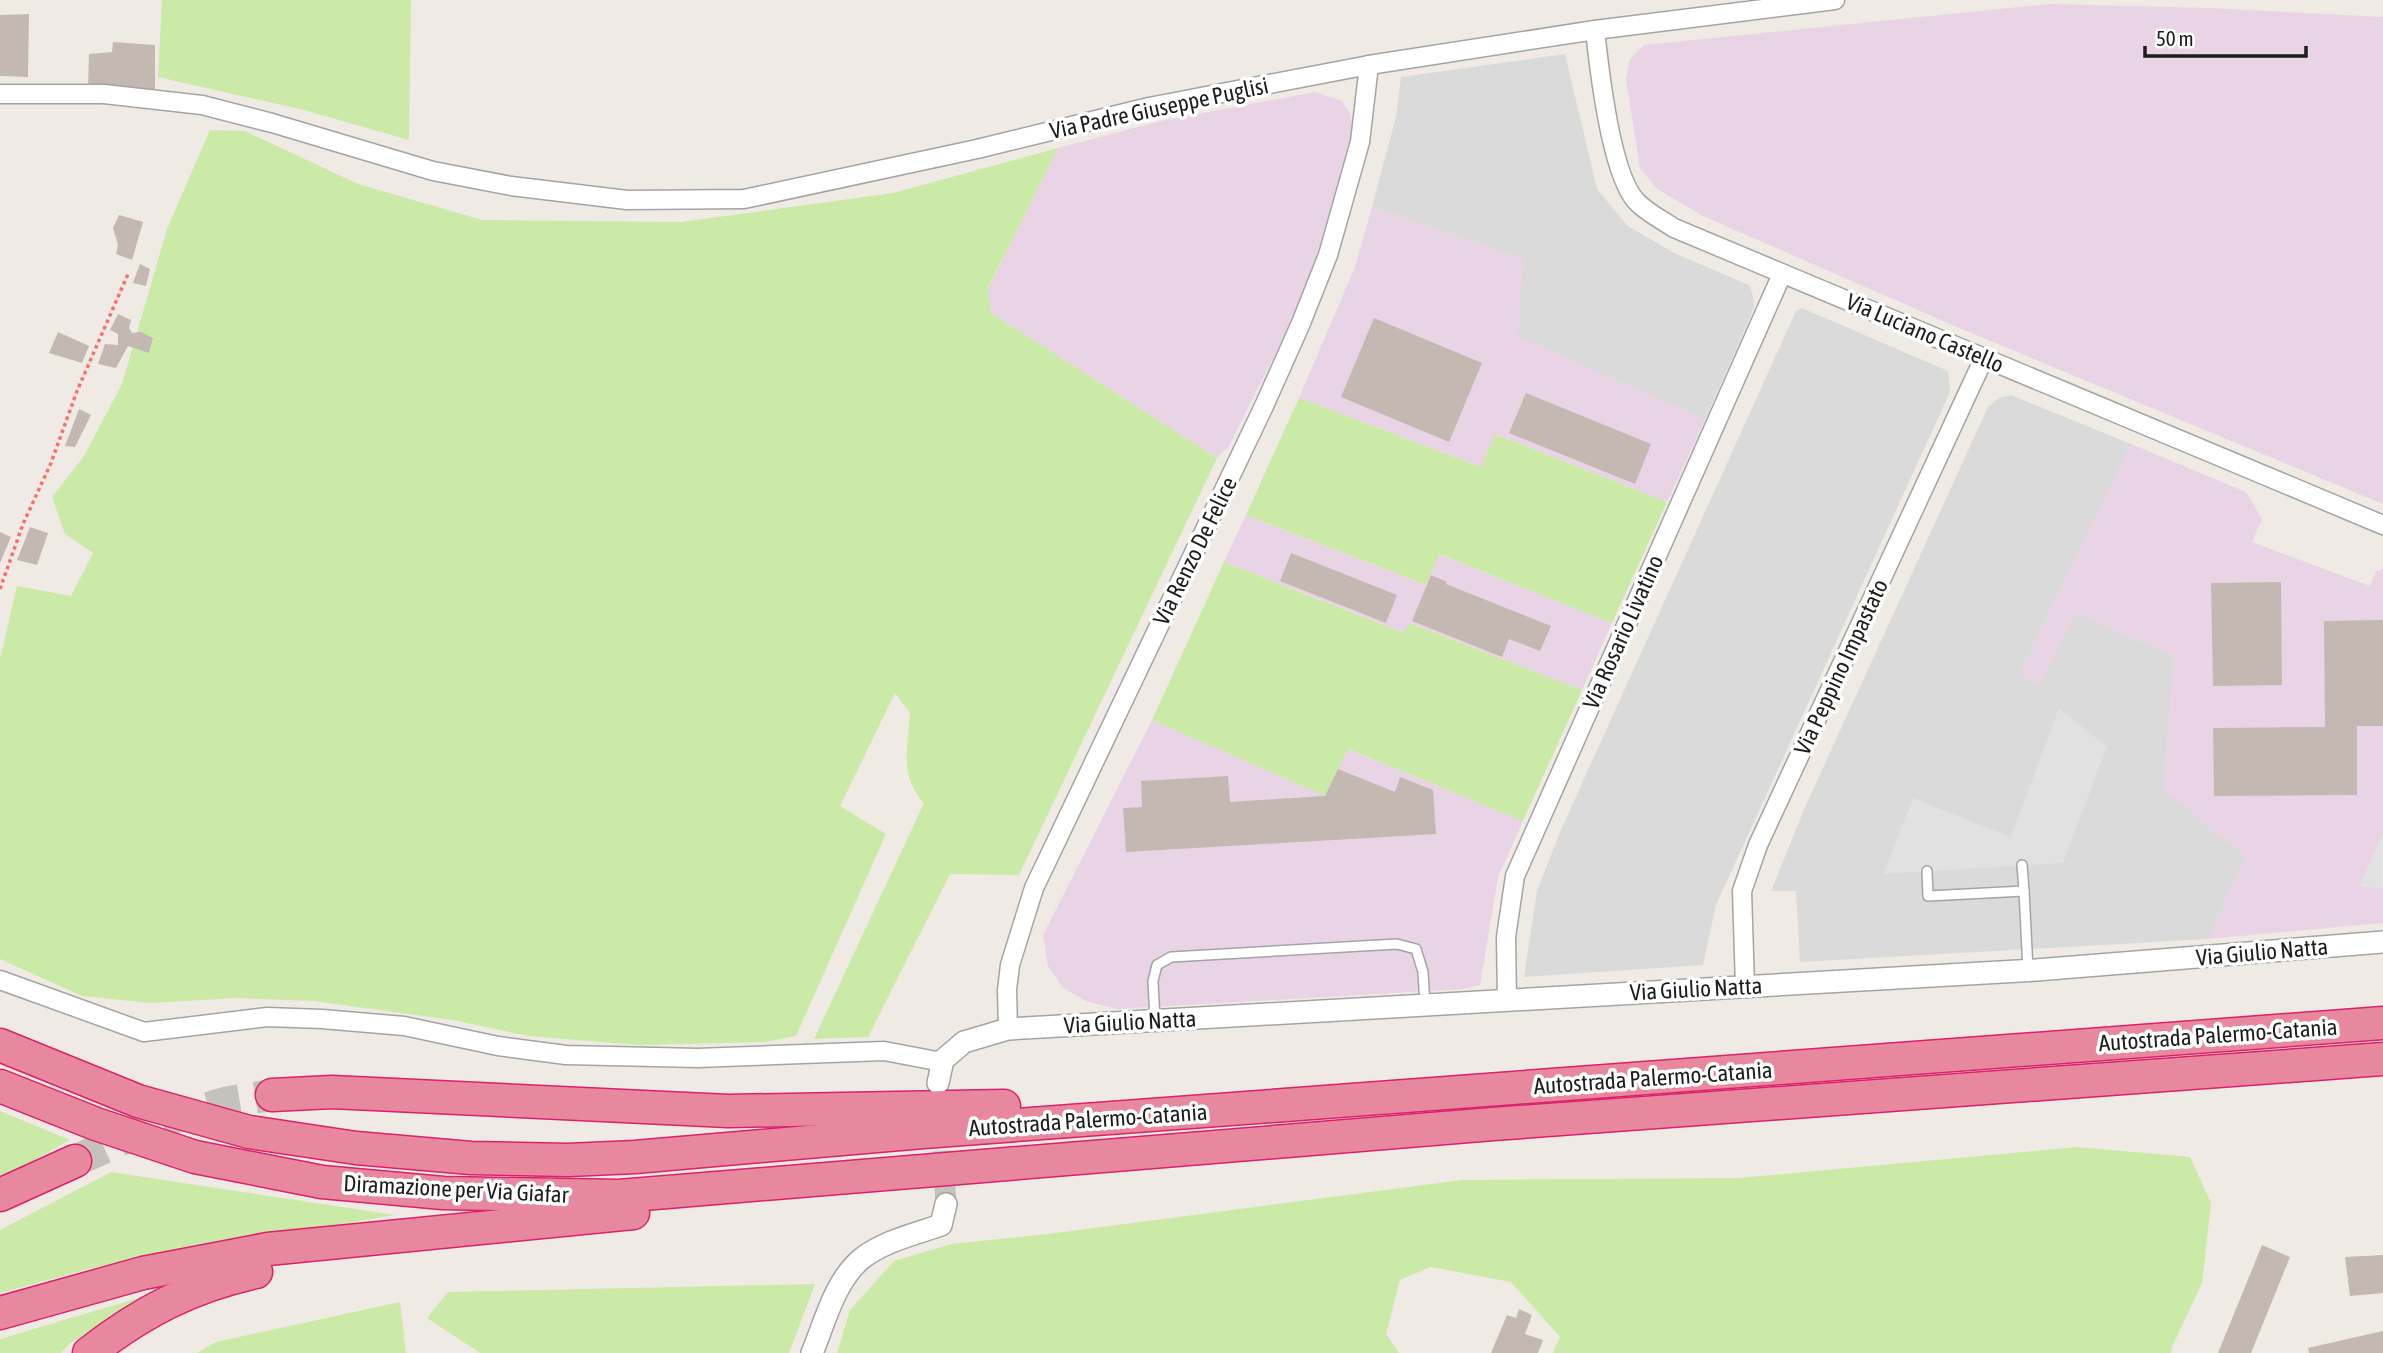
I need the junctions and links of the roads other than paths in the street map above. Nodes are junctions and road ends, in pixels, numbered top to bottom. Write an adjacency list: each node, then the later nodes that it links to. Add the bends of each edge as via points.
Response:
1 (1835, 0): 2 (street, Via Padre Giuseppe Puglisi)
2 (1595, 30): 3 (street, Via Padre Giuseppe Puglisi); 5 (street, Via Luciano Castello, via 1618,166 1636,202 1674,228)
3 (1369, 65): 4 (street, Via Padre Giuseppe Puglisi, via 1149,107 744,199 627,200 511,186 433,171 202,105 104,94); 19 (street, Via Renzo De Felice, via 1360,142 1328,255 1264,406 1034,887 1010,965)
4 (0, 94)
5 (1782, 274): 6 (street, Via Luciano Castello); 15 (street, Via Rosario Livatino, via 1515,876 1506,937)
6 (1984, 358): 7 (street, Via Luciano Castello); 14 (street, Via Peppino Impastato, via 1758,845 1742,891)
7 (2383, 525)
8 (2022, 865): 10 (lane)
9 (1927, 871): 10 (lane, via 1928,896)
10 (2024, 891): 12 (lane)
11 (2383, 942): 12 (street, Via Giulio Natta)
12 (2028, 971): 14 (street, Via Giulio Natta)
13 (0, 980): 22 (street, via 144,1032 267,1017 322,1019 404,1026 566,1055 698,1058 884,1051)
14 (1745, 986): 15 (street, Via Giulio Natta)
15 (1507, 1000): 16 (street, Via Giulio Natta)
16 (1425, 1005): 17 (street, Via Giulio Natta); 17 (lane, via 1416,950 1397,944 1171,957 1157,965 1153,981)
17 (1156, 1021): 19 (street, Via Giulio Natta)
18 (2383, 1023): 25 (highway, Autostrada Palermo-Catania)
19 (1009, 1029): 22 (street, Via Giulio Natta, via 964,1042)
20 (0, 1045): 27 (highway, Diramazione per Via Giafar, via 138,1101 249,1132 356,1148 568,1160)
21 (2383, 1059): 26 (highway, Autostrada Palermo-Catania)
22 (940, 1073)
23 (0, 1086): 29 (highway, Diramazione per Via Giafar, via 195,1157 322,1182 443,1193 619,1196)
24 (272, 1095): 25 (highway, via 332,1092 728,1111 1003,1106 1105,1099)
25 (1268, 1106): 27 (highway, Autostrada Palermo-Catania)
26 (1493, 1124): 29 (highway, Autostrada Palermo-Catania); 32 (highway)
27 (923, 1132)
28 (75, 1161): 30 (highway)
29 (925, 1169)
30 (0, 1195)
31 (946, 1204): 35 (street, via 941,1224 885,1245 860,1260 840,1284)
32 (437, 1233): 33 (highway, via 268,1249 143,1273); 34 (highway, via 219,1280 131,1321)
33 (0, 1313)
34 (89, 1353)
35 (812, 1353)

